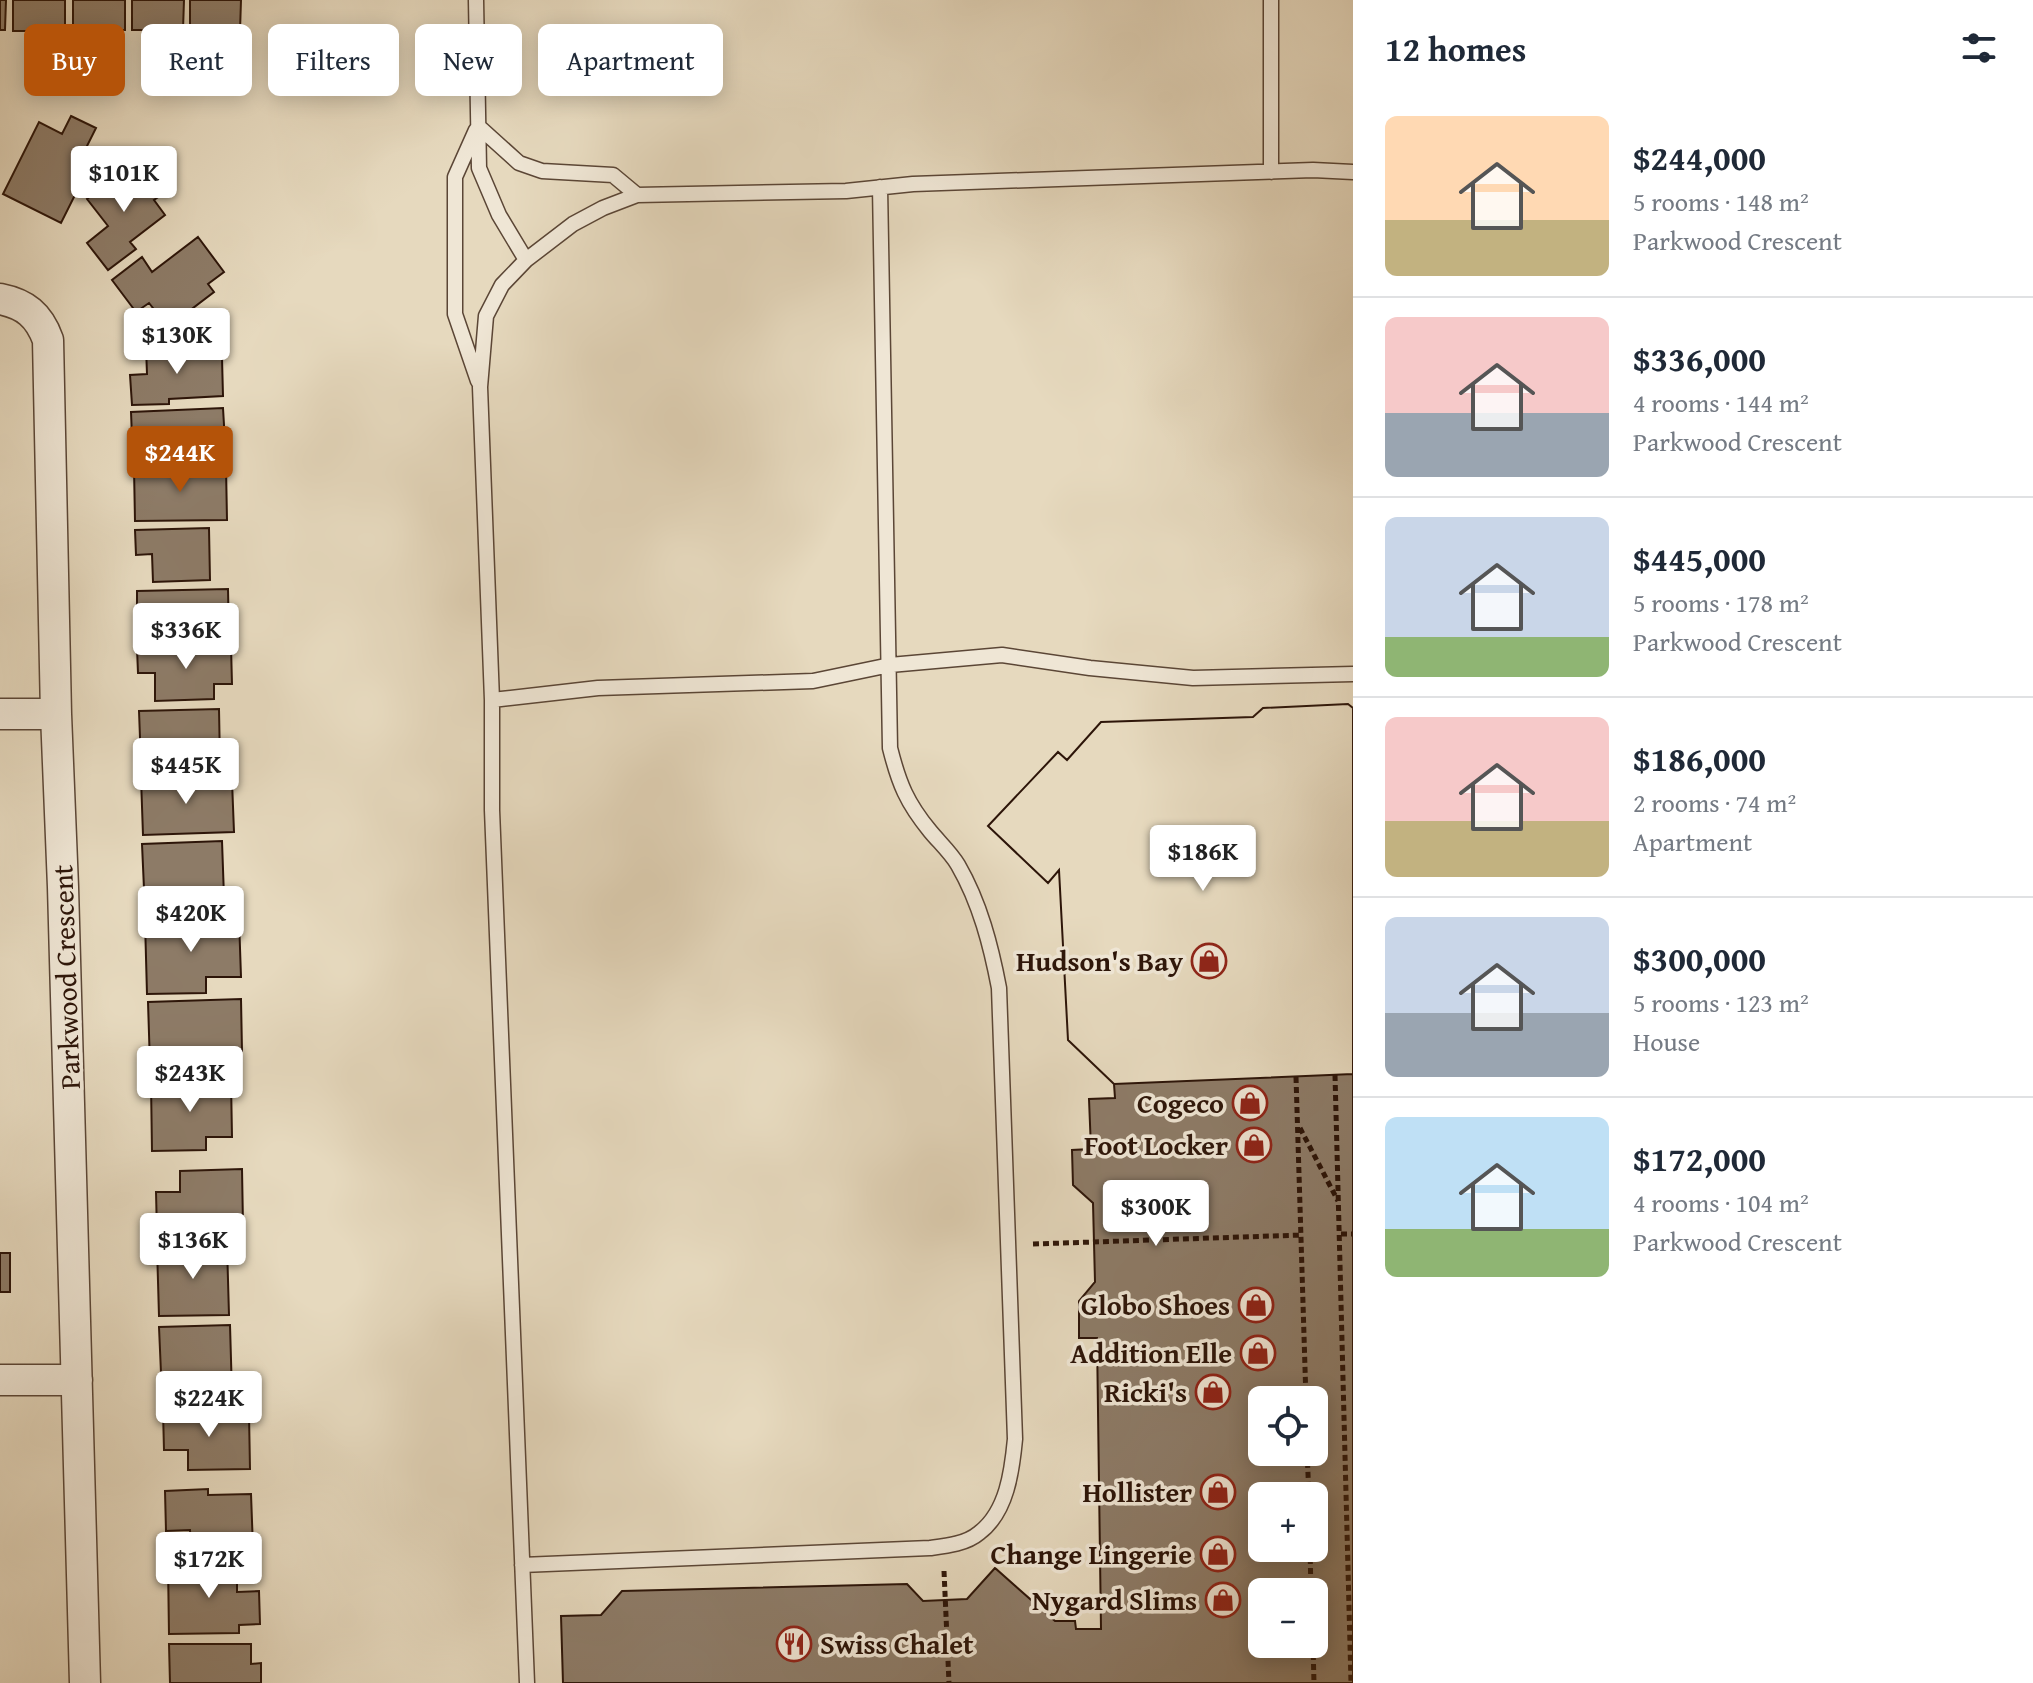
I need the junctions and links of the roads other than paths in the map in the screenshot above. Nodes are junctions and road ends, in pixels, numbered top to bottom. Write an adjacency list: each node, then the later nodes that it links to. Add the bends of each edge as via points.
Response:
1 (476, 0): 3 (lane)
2 (1271, 0): 4 (lane)
3 (478, 126): 7 (lane, via 519,163 542,171 613,175); 8 (lane, via 479,168); 10 (lane, via 455,177 455,314)
4 (1271, 172): 5 (lane); 6 (lane)
5 (1353, 172)
6 (880, 187): 7 (lane); 11 (lane)
7 (637, 195): 8 (lane, via 573,224)
8 (526, 260): 10 (lane, via 502,285 486,316)
9 (0, 299): 15 (street, Parkwood Crescent, via 29,310 42,323 48,340)
10 (480, 387): 13 (lane)
11 (890, 665): 12 (lane, via 1002,655 1193,678); 13 (lane, via 813,681 598,688); 18 (lane, via 890,748 899,784 957,863 985,925 999,988 1015,1439 1007,1489 996,1514 978,1534 943,1546)
12 (1353, 674)
13 (492, 700): 18 (lane)
14 (0, 714): 15 (street)
15 (56, 714): 17 (street, Parkwood Crescent)
16 (0, 1380): 17 (street)
17 (77, 1380): 19 (street, Parkwood Crescent)
18 (522, 1565): 20 (lane)
19 (85, 1683)
20 (527, 1683)

